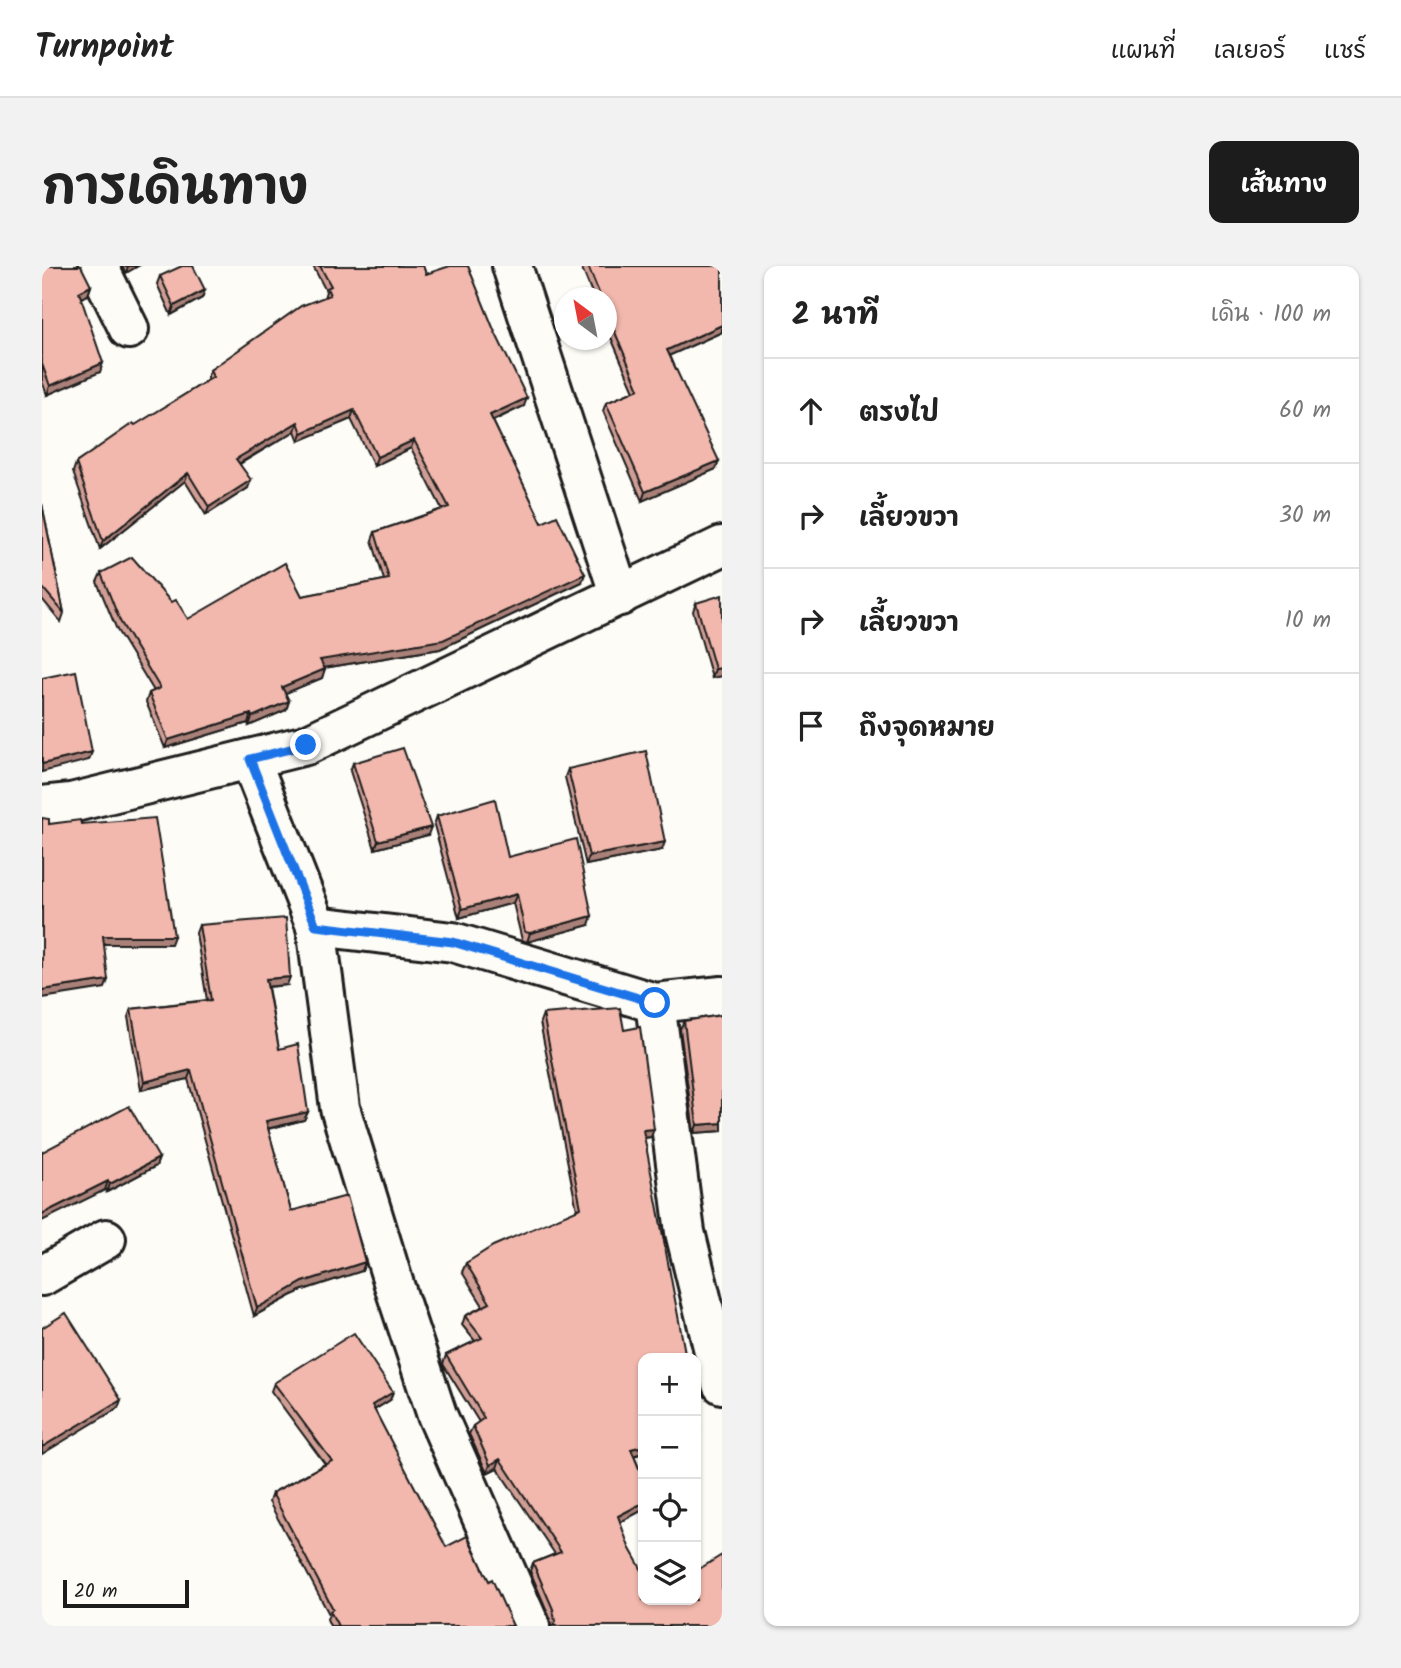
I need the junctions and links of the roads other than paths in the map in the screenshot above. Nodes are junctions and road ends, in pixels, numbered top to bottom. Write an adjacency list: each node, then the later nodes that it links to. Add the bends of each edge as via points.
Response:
1 (98, 266): 3 (street)
2 (512, 266): 5 (street)
3 (129, 329)
4 (722, 546): 5 (street)
5 (620, 597): 6 (street, via 306,745)
6 (250, 759): 7 (street); 8 (street)
7 (42, 806)
8 (316, 926): 10 (street, via 453,942); 14 (street, via 340,1108 387,1262 437,1415)
9 (722, 996): 10 (street)
10 (655, 1003): 13 (street, via 685,1232)
11 (106, 1239): 12 (street)
12 (42, 1276)
13 (722, 1384)
14 (530, 1626)

